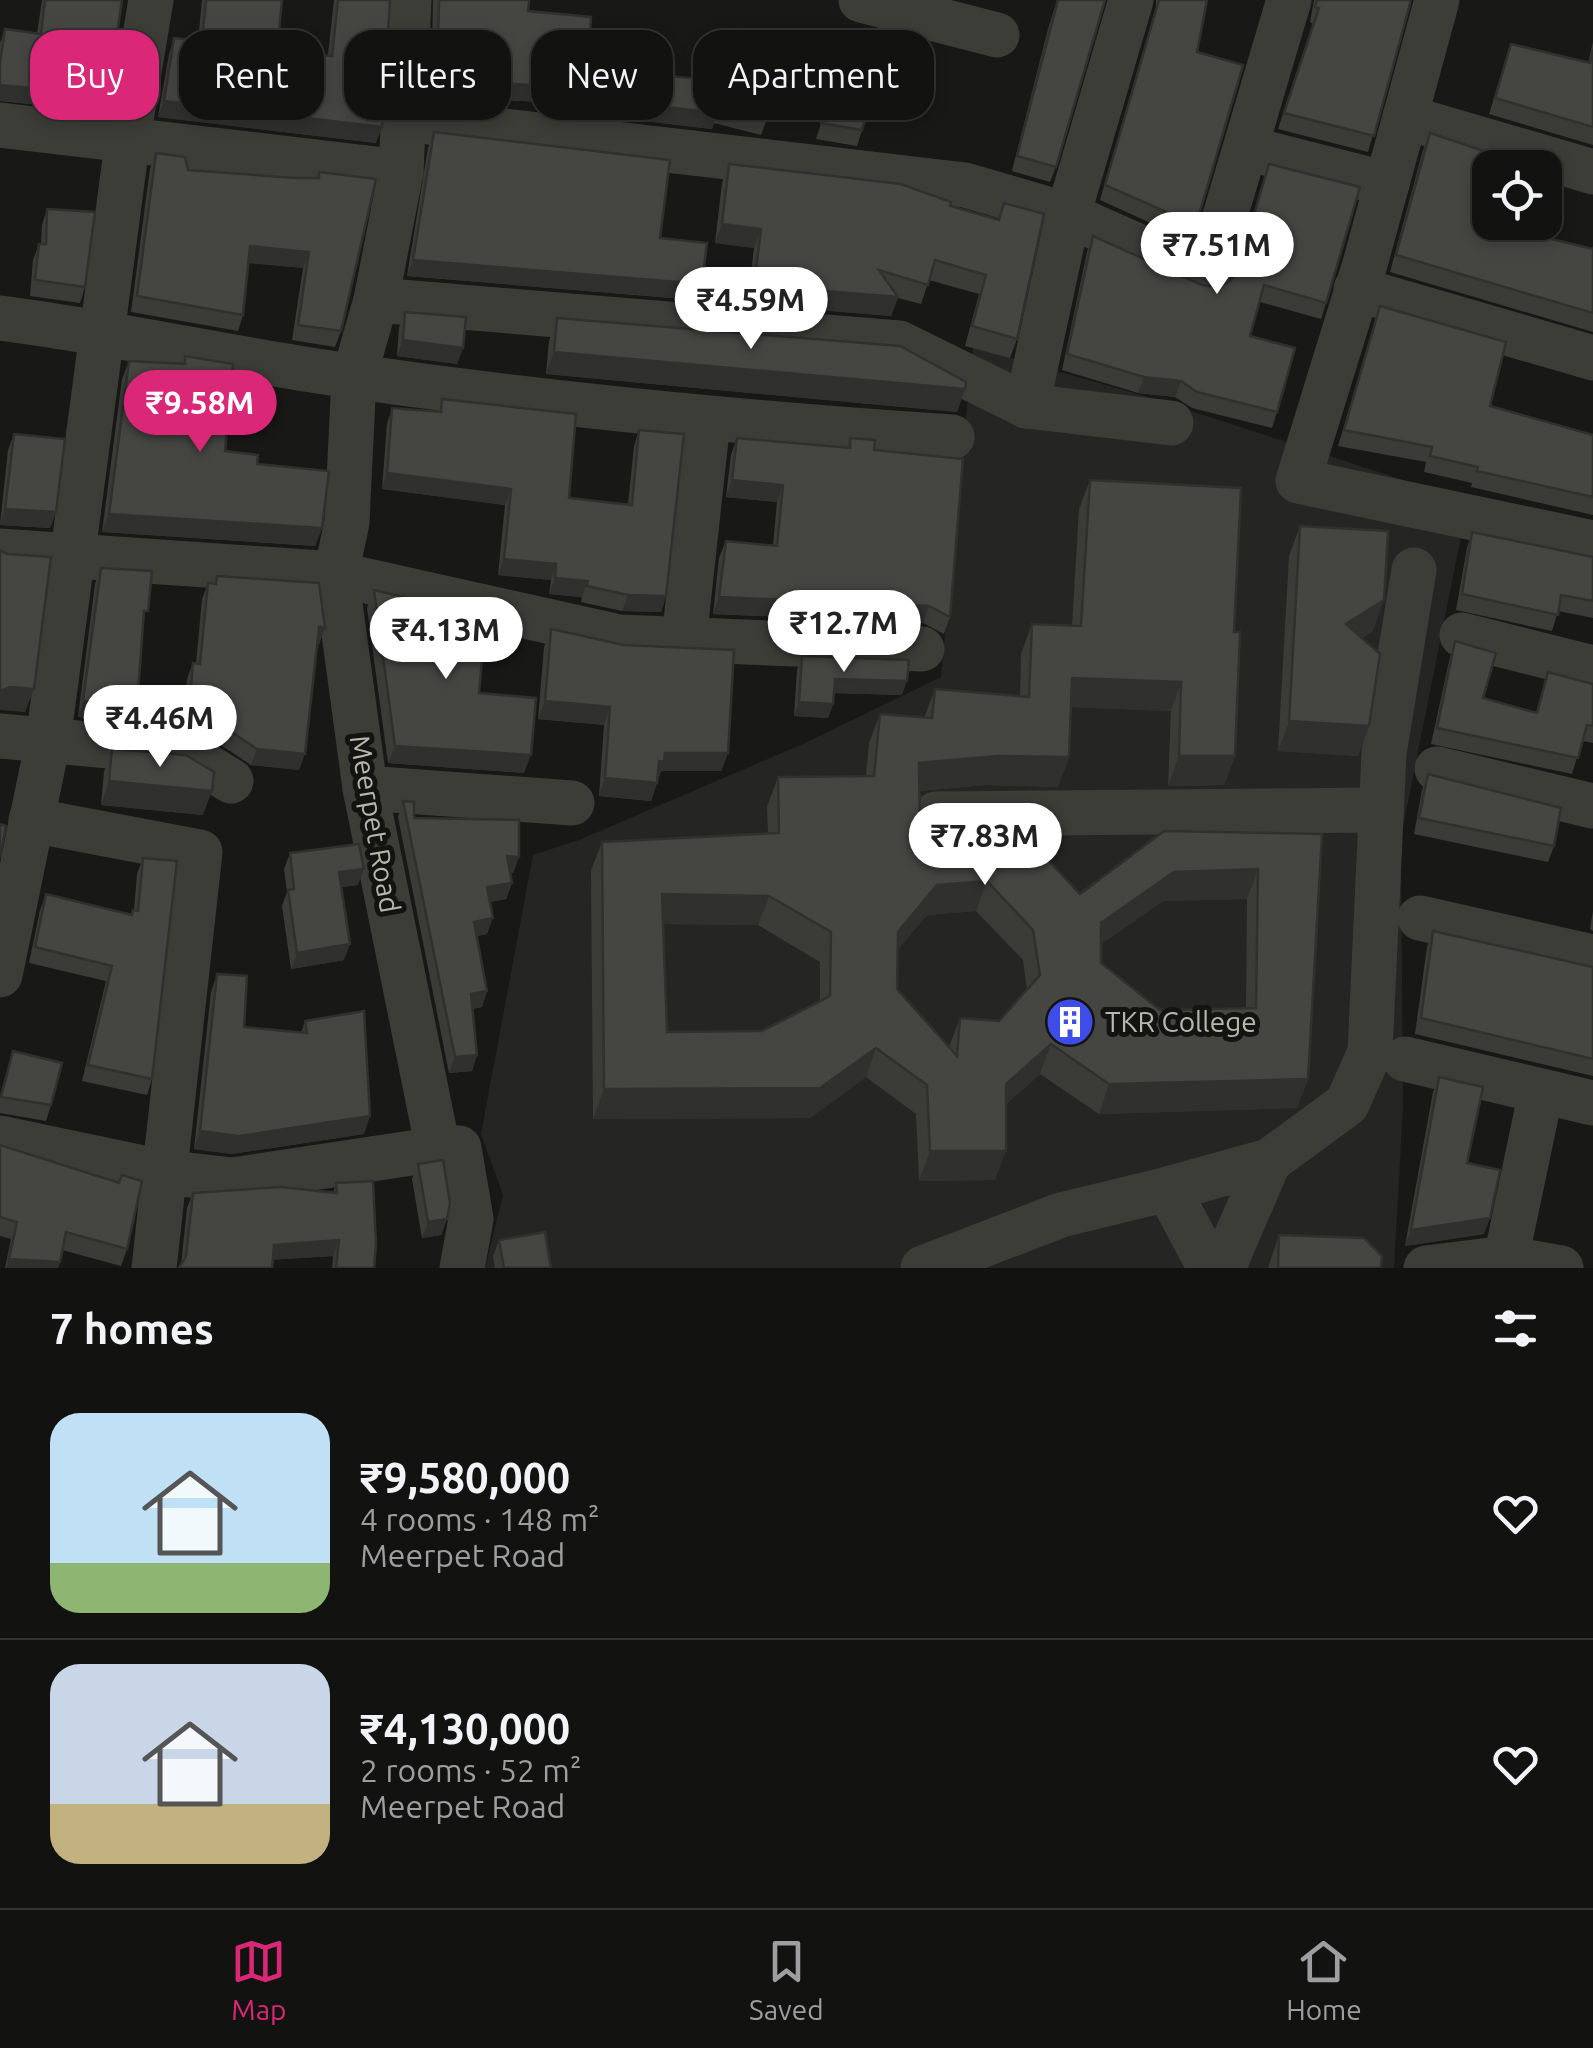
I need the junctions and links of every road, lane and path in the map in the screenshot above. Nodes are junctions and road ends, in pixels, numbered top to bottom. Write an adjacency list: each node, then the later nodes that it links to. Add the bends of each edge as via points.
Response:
1 (151, 0): 13 (street)
2 (409, 0): 7 (street, Meerpet Road)
3 (861, 0): 8 (street)
4 (1130, 0): 18 (street)
5 (1289, 0): 14 (street)
6 (1437, 0): 9 (street)
7 (407, 30)
8 (998, 35)
9 (1405, 118): 16 (street); 17 (street)
10 (403, 120): 15 (street, Meerpet Road)
11 (412, 120): 18 (street, via 965,185)
12 (0, 125): 13 (street)
13 (128, 137): 15 (street); 22 (street)
14 (1246, 148): 17 (street); 18 (street, via 1207,277)
15 (400, 172): 20 (street, Meerpet Road)
16 (1593, 172)
17 (1387, 184): 19 (street)
18 (1068, 216): 25 (street)
19 (1356, 289): 23 (street); 29 (street, via 1298,480)
20 (376, 300): 24 (street, Meerpet Road); 25 (street, via 899,342)
21 (0, 318): 22 (street)
22 (103, 331): 24 (street); 31 (street)
23 (1593, 358)
24 (354, 377): 26 (street); 33 (street, Meerpet Road, via 347,522)
25 (1027, 406): 27 (street)
26 (708, 422): 28 (street); 35 (street)
27 (1171, 422)
28 (952, 438)
29 (1593, 543)
30 (0, 551): 31 (street)
31 (75, 554): 33 (street); 39 (street)
32 (1414, 570): 45 (street)
33 (336, 574): 35 (street, via 618,638); 42 (street, Meerpet Road)
34 (1462, 635): 37 (street)
35 (684, 640): 36 (street)
36 (922, 649)
37 (1593, 668)
38 (0, 736): 39 (street)
39 (48, 741): 41 (street, via 186,752); 47 (street)
40 (1437, 768): 44 (street)
41 (232, 782)
42 (365, 788): 43 (street); 55 (street, Meerpet Road)
43 (572, 803)
44 (1593, 806)
45 (1381, 810): 46 (street); 56 (street, via 1365,1070 1347,1104)
46 (936, 814)
47 (31, 820): 50 (street); 57 (street, via 200,852)
48 (1420, 918): 49 (street)
49 (1593, 957)
50 (1, 962)
51 (1404, 1060): 52 (street)
52 (1541, 1092): 53 (street); 59 (street)
53 (1593, 1103)
54 (0, 1138): 57 (street)
55 (438, 1149): 57 (street, via 232,1180); 61 (street, via 459,1148 471,1220)
56 (1269, 1161): 58 (street); 64 (street)
57 (162, 1172): 60 (street)
58 (1168, 1189): 62 (street, via 1061,1215); 63 (street)
59 (1505, 1263): 65 (street); 66 (street)
60 (154, 1268)
61 (462, 1268)
62 (923, 1268)
63 (1210, 1268)
64 (1222, 1268)
65 (1426, 1268)
66 (1562, 1268)

